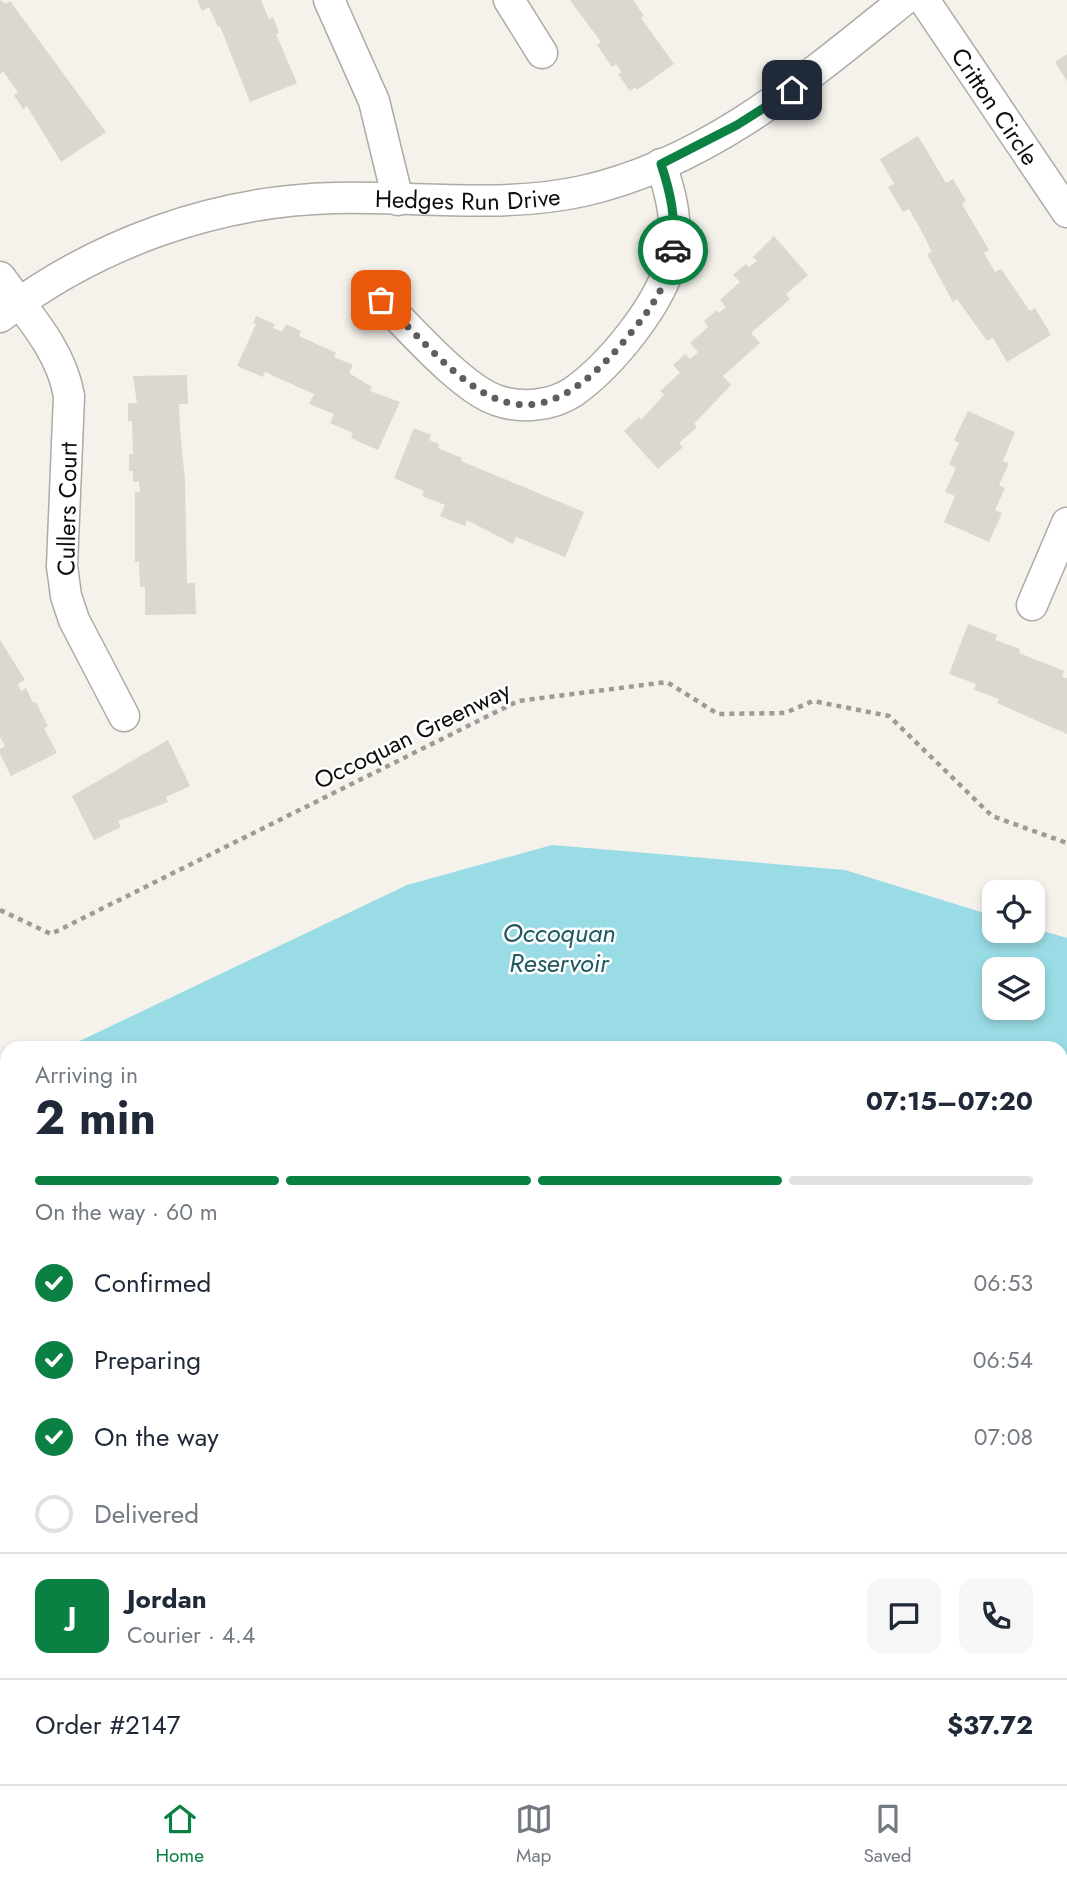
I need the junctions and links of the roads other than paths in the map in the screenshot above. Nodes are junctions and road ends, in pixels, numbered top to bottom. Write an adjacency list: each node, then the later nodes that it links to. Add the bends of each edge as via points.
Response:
1 (328, 0): 7 (street, via 374,101)
2 (509, 0): 5 (street)
3 (904, 0): 6 (street, Hedges Run Drive, via 792,90)
4 (925, 0): 8 (street, Critton Circle)
5 (542, 53)
6 (661, 164): 7 (street, Hedges Run Drive, via 582,191 511,200); 10 (street, via 675,226 663,286 602,367 571,393 544,404 496,401 475,390)
7 (398, 200): 11 (street, Hedges Run Drive, via 333,198 207,216 146,235 85,262)
8 (1067, 212)
9 (0, 277): 11 (street, Cullers Court)
10 (381, 300)
11 (10, 310): 14 (street, Cullers Court, via 58,357 65,376 69,409 62,566 66,596)
12 (1067, 523): 13 (street)
13 (1032, 605)
14 (124, 716)

